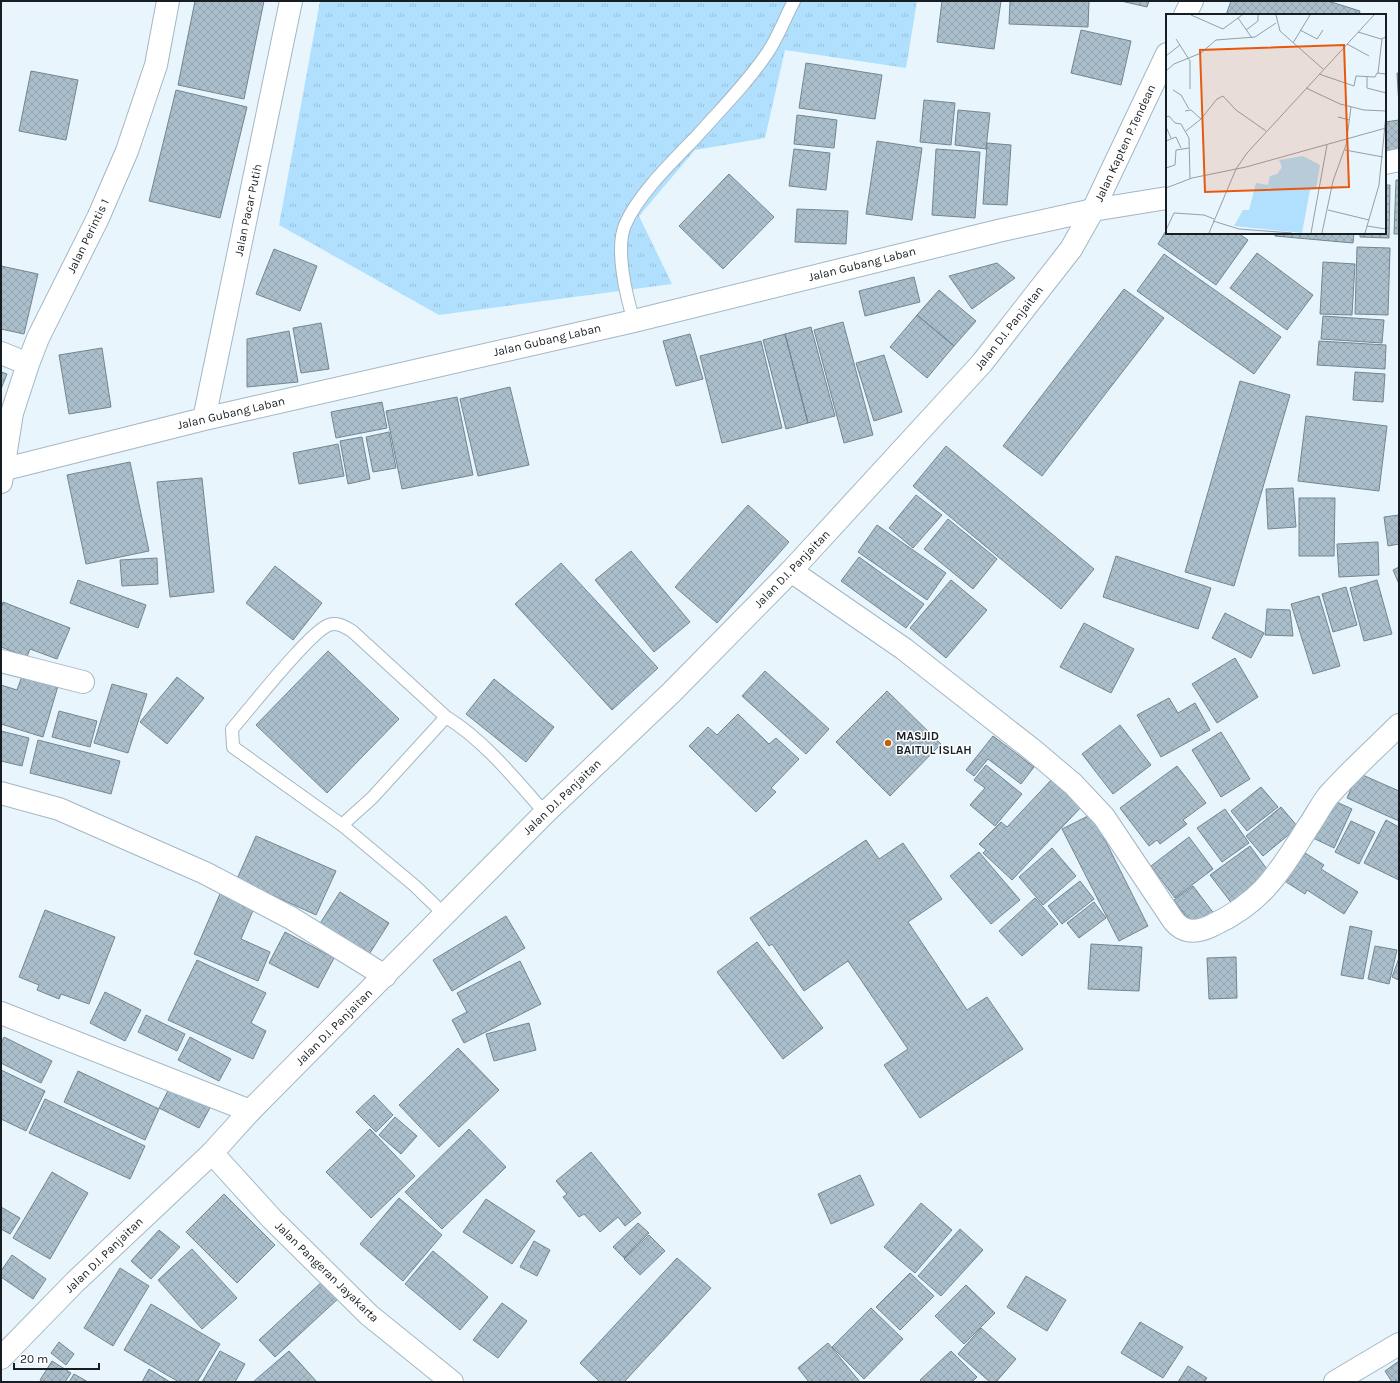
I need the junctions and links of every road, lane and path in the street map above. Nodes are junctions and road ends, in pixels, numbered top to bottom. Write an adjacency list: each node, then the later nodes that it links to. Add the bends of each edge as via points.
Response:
1 (168, 1): 13 (street, Jalan Perintis 1, via 156,65 127,151)
2 (291, 1): 14 (street, Jalan Pacar Putih)
3 (794, 1): 11 (lane, via 768,52 748,79 643,195 624,226 621,248 623,272 627,299)
4 (1192, 1): 5 (street)
5 (1186, 14)
6 (1166, 56): 10 (street, Jalan Kapten P.Tendean)
7 (1399, 160): 8 (street)
8 (1386, 163)
9 (1166, 198): 10 (street, Jalan Gubang Laban)
10 (1093, 210): 11 (street, Jalan Gubang Laban); 16 (street, Jalan D.I. Panjaitan, via 1071,249 982,363)
11 (634, 321): 14 (street, Jalan Gubang Laban)
12 (1, 353): 13 (street)
13 (28, 364): 15 (street, Jalan Perintis 1, via 12,413)
14 (204, 419): 15 (street, Jalan Gubang Laban)
15 (2, 474)
16 (792, 571): 20 (street, via 904,649 1073,784 1104,817 1179,928 1190,931 1201,931 1229,918 1274,880 1328,797); 22 (street, Jalan D.I. Panjaitan, via 672,692)
17 (1, 661): 18 (street)
18 (83, 682)
19 (446, 717): 22 (lane, via 466,730); 23 (lane, via 372,798); 23 (lane, via 352,631 338,624 324,627 303,646 232,729 233,746)
20 (1399, 725)
21 (1, 793): 25 (street, via 59,809 205,873 291,918)
22 (545, 813): 24 (street, Jalan D.I. Panjaitan)
23 (342, 825): 24 (lane, via 415,886)
24 (445, 915): 25 (street, Jalan D.I. Panjaitan)
25 (385, 976): 27 (street, Jalan D.I. Panjaitan)
26 (1, 1013): 27 (street)
27 (250, 1111): 28 (street, Jalan D.I. Panjaitan)
28 (212, 1153): 30 (street, Jalan D.I. Panjaitan, via 75,1282); 31 (street, Jalan Pangeran Jayakarta, via 272,1219 369,1315)
29 (1399, 1344): 32 (street)
30 (1, 1358)
31 (452, 1382)
32 (1335, 1382)

